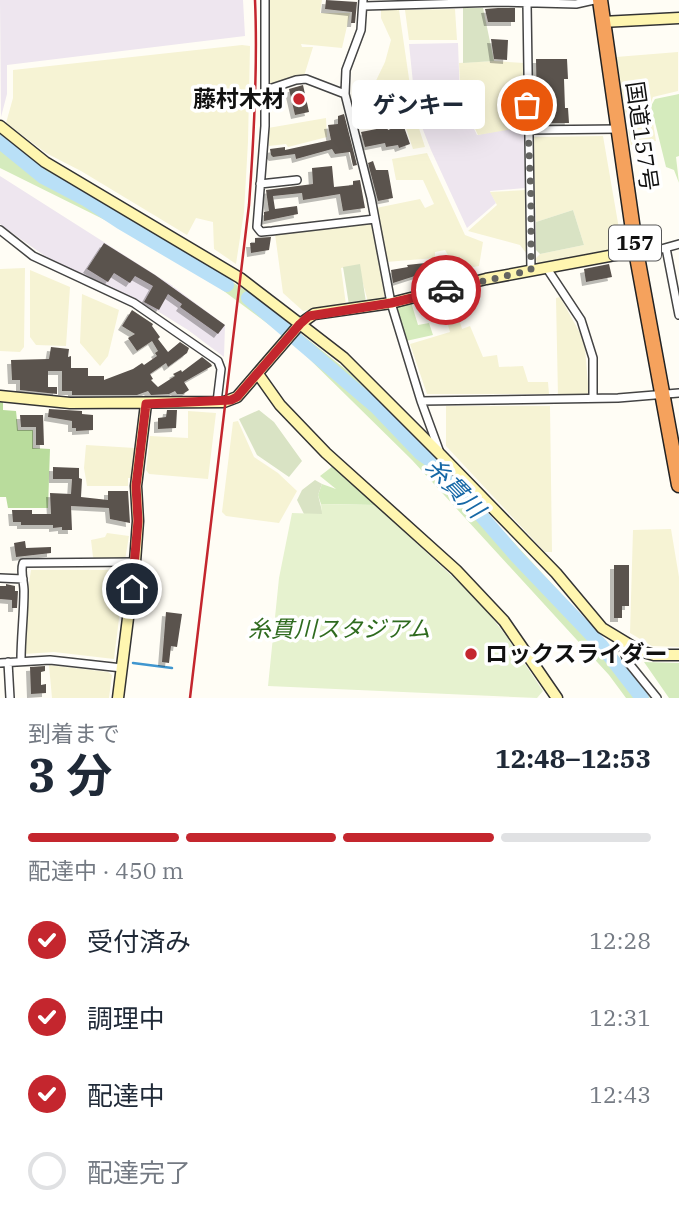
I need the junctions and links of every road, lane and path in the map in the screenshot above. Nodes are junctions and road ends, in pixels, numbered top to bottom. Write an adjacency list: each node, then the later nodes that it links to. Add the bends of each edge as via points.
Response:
1 (265, 0): 9 (street)
2 (594, 0): 6 (street, via 576,5)
3 (600, 0): 8 (highway, 国道157号 / 157)
4 (500, 1): 5 (street); 6 (street)
5 (363, 3): 10 (street, via 361,30 346,70)
6 (527, 4): 13 (street)
7 (679, 18): 8 (street)
8 (602, 22): 12 (highway, 国道157号 / 157)
9 (266, 90): 10 (street, via 306,79); 15 (street)
10 (345, 94): 16 (street)
11 (0, 126): 25 (street, via 45,162 240,278)
12 (619, 129): 13 (street); 20 (highway, 国道157号 / 157)
13 (527, 131): 22 (street)
14 (297, 180): 15 (street)
15 (260, 184): 16 (street, via 257,227 261,232)
16 (375, 219): 23 (street)
17 (0, 230): 32 (street, via 33,256 134,303 218,361)
18 (679, 244): 19 (street)
19 (666, 248): 20 (street); 24 (street)
20 (636, 251): 21 (street); 28 (highway, 国道157号 / 157)
21 (546, 267): 22 (street); 30 (street, via 581,320 593,358)
22 (531, 270): 23 (street)
23 (391, 303): 25 (street, via 314,314); 31 (street)
24 (679, 315)
25 (298, 326): 26 (street); 34 (street, via 344,358)
26 (258, 374): 32 (street, via 237,397); 46 (street, via 280,405 326,453 456,570 504,621)
27 (679, 393): 28 (street)
28 (662, 395): 30 (street); 35 (highway, 国道157号 / 157)
29 (0, 396): 33 (street)
30 (593, 398): 31 (street)
31 (421, 401): 34 (street)
32 (217, 402): 33 (street)
33 (146, 404): 36 (street, via 136,486)
34 (441, 455): 39 (street, via 556,573 602,628)
35 (679, 485)
36 (135, 562): 38 (street, via 23,563); 43 (street)
37 (0, 578): 38 (street)
38 (23, 579): 41 (street)
39 (620, 640): 40 (street, via 654,655); 47 (street, via 627,661)
40 (679, 655)
41 (21, 660): 42 (street); 43 (street)
42 (4, 663): 44 (street)
43 (122, 668): 45 (street)
44 (10, 698)
45 (118, 698)
46 (557, 698)
47 (657, 698)

